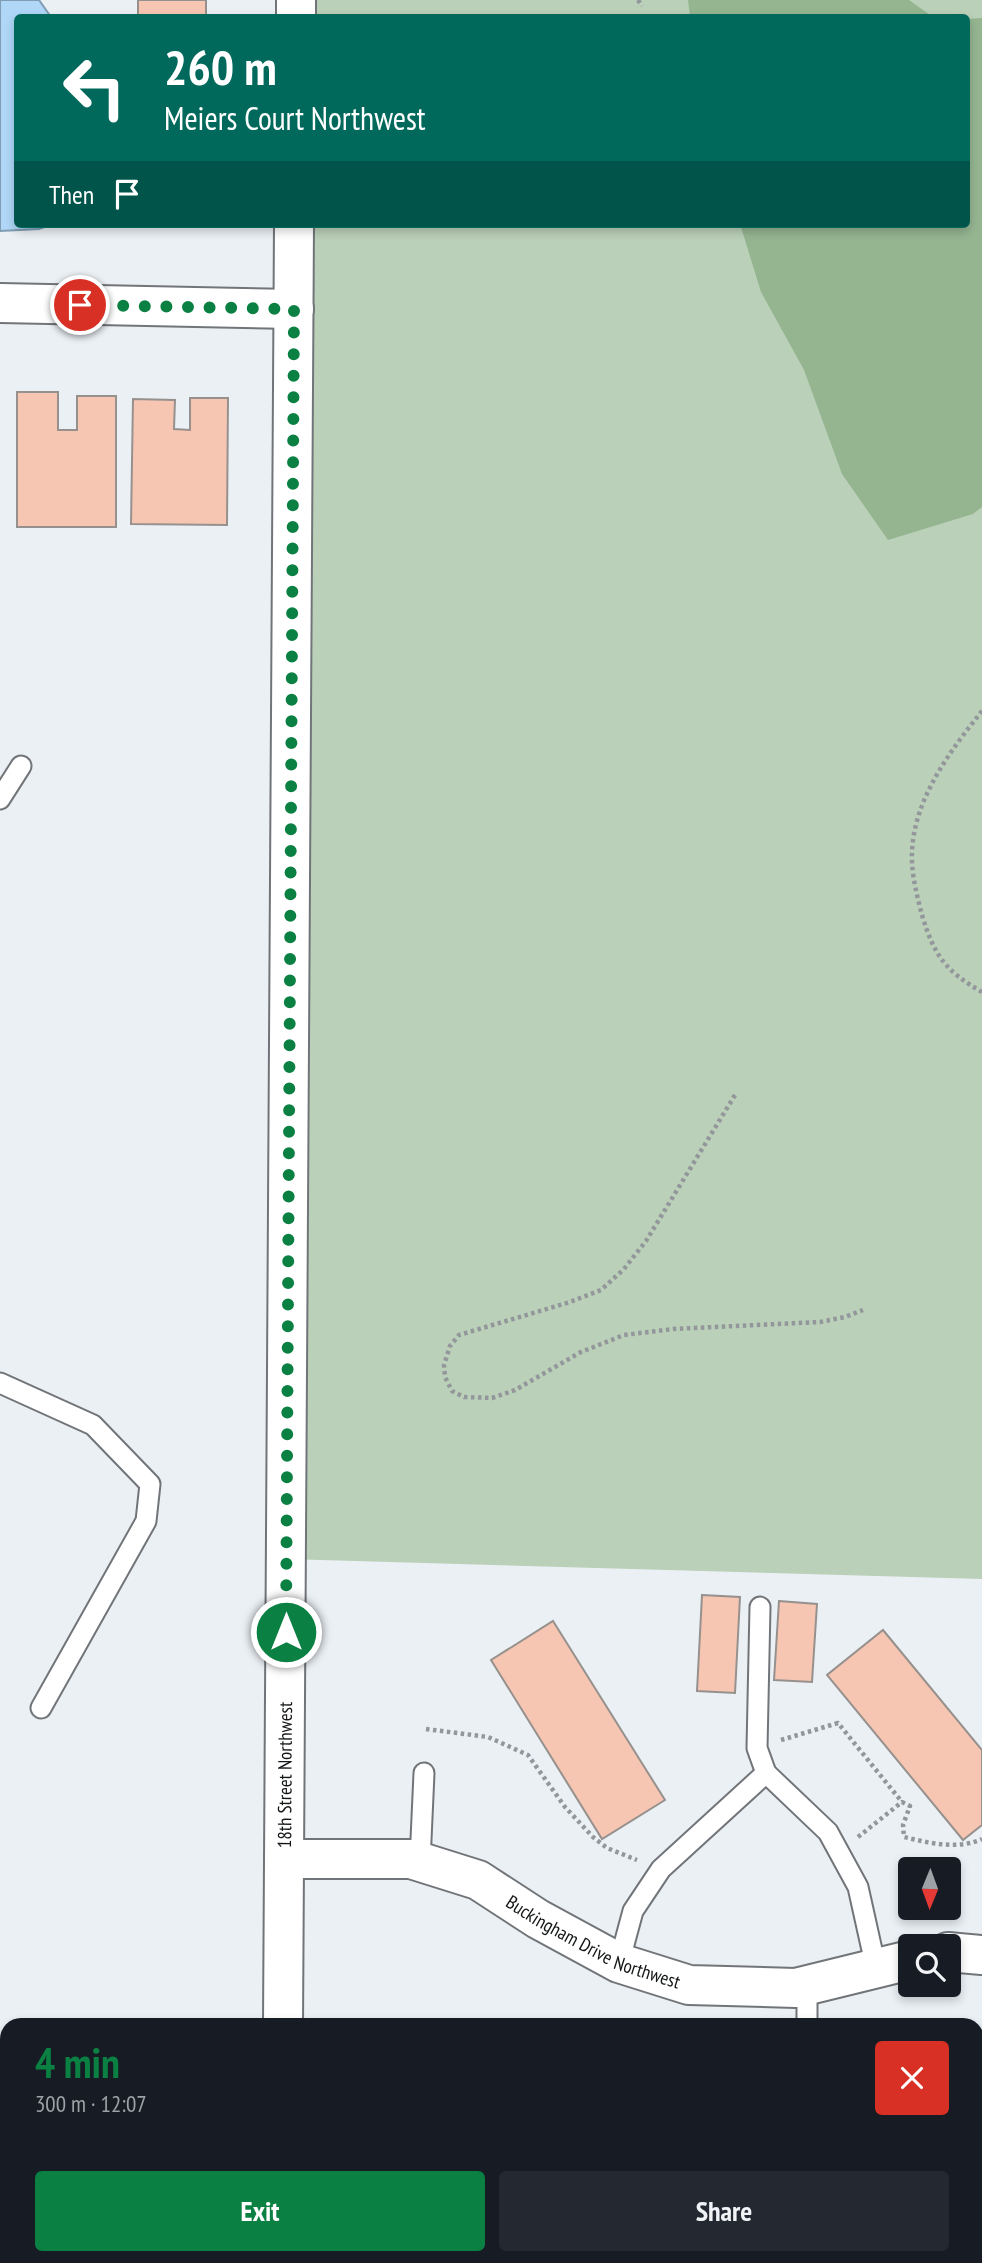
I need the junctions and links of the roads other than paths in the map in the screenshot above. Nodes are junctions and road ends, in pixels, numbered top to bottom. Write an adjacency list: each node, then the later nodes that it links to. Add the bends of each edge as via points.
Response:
1 (295, 228): 3 (street, 18th Street Northwest)
2 (0, 303): 3 (street)
3 (294, 309): 11 (street, 18th Street Northwest)
4 (21, 766): 5 (lane)
5 (0, 799)
6 (0, 1383): 8 (lane, via 93,1425 150,1484 146,1521)
7 (760, 1607): 10 (lane, via 757,1748)
8 (41, 1708)
9 (424, 1773): 12 (lane)
10 (766, 1773): 15 (lane, via 660,1869 633,1911); 16 (lane, via 828,1832)
11 (284, 1859): 12 (street, Buckingham Drive Northwest); 18 (street, 18th Street Northwest)
12 (420, 1862): 15 (street, Buckingham Drive Northwest, via 478,1880)
13 (961, 1953): 14 (street)
14 (982, 1955)
15 (619, 1963): 17 (street, Buckingham Drive Northwest, via 689,1985)
16 (893, 1964): 17 (street, Buckingham Drive Northwest)
17 (807, 1985): 19 (lane)
18 (283, 2018)
19 (807, 2018)

